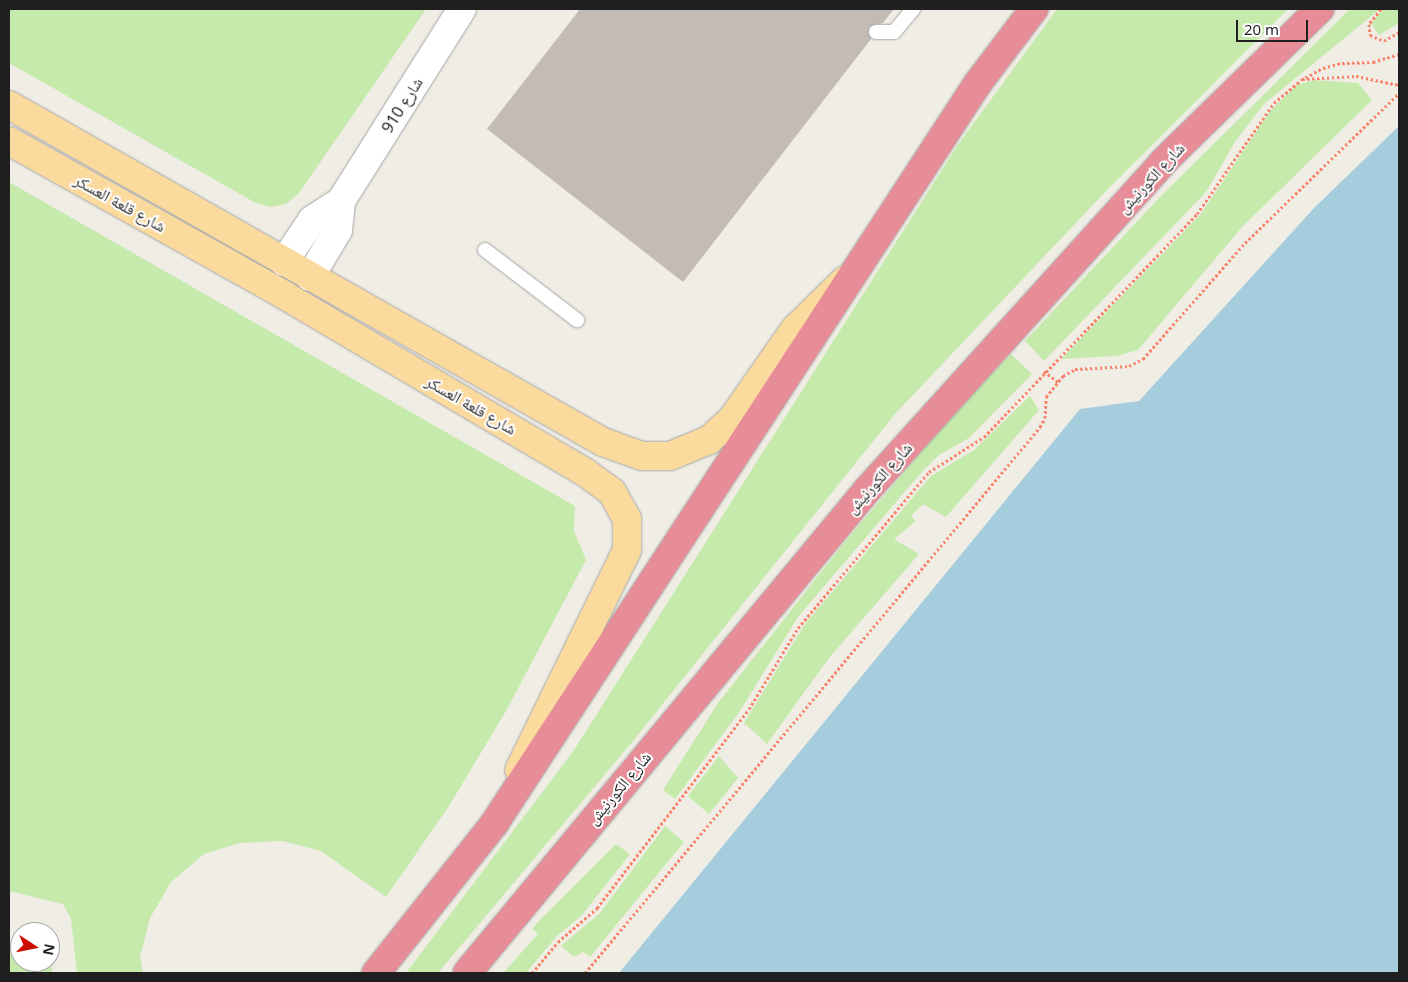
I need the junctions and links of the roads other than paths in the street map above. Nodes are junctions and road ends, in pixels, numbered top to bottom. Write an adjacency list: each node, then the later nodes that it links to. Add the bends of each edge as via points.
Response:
1 (462, 9): 9 (street, شارع 910, via 341,201 338,230)
2 (913, 9): 5 (lane, via 894,32)
3 (1034, 9): 10 (highway, via 978,83)
4 (1320, 9): 15 (highway, شارع الكورنيش, via 1164,162 868,490)
5 (876, 32)
6 (9, 105): 9 (main road, شارع قلعة العسكر)
7 (9, 140): 11 (main road, شارع قلعة العسكر)
8 (485, 250): 12 (lane)
9 (298, 270): 10 (main road, شارع قلعة العسكر, via 603,442 656,457 691,450 709,440 732,419 795,329); 11 (street, شارع 910)
10 (852, 274): 13 (highway)
11 (284, 295): 13 (main road, شارع قلعة العسكر, via 586,472 612,492 627,519 627,550)
12 (577, 320)
13 (494, 824): 14 (highway)
14 (376, 973)
15 (467, 973)

